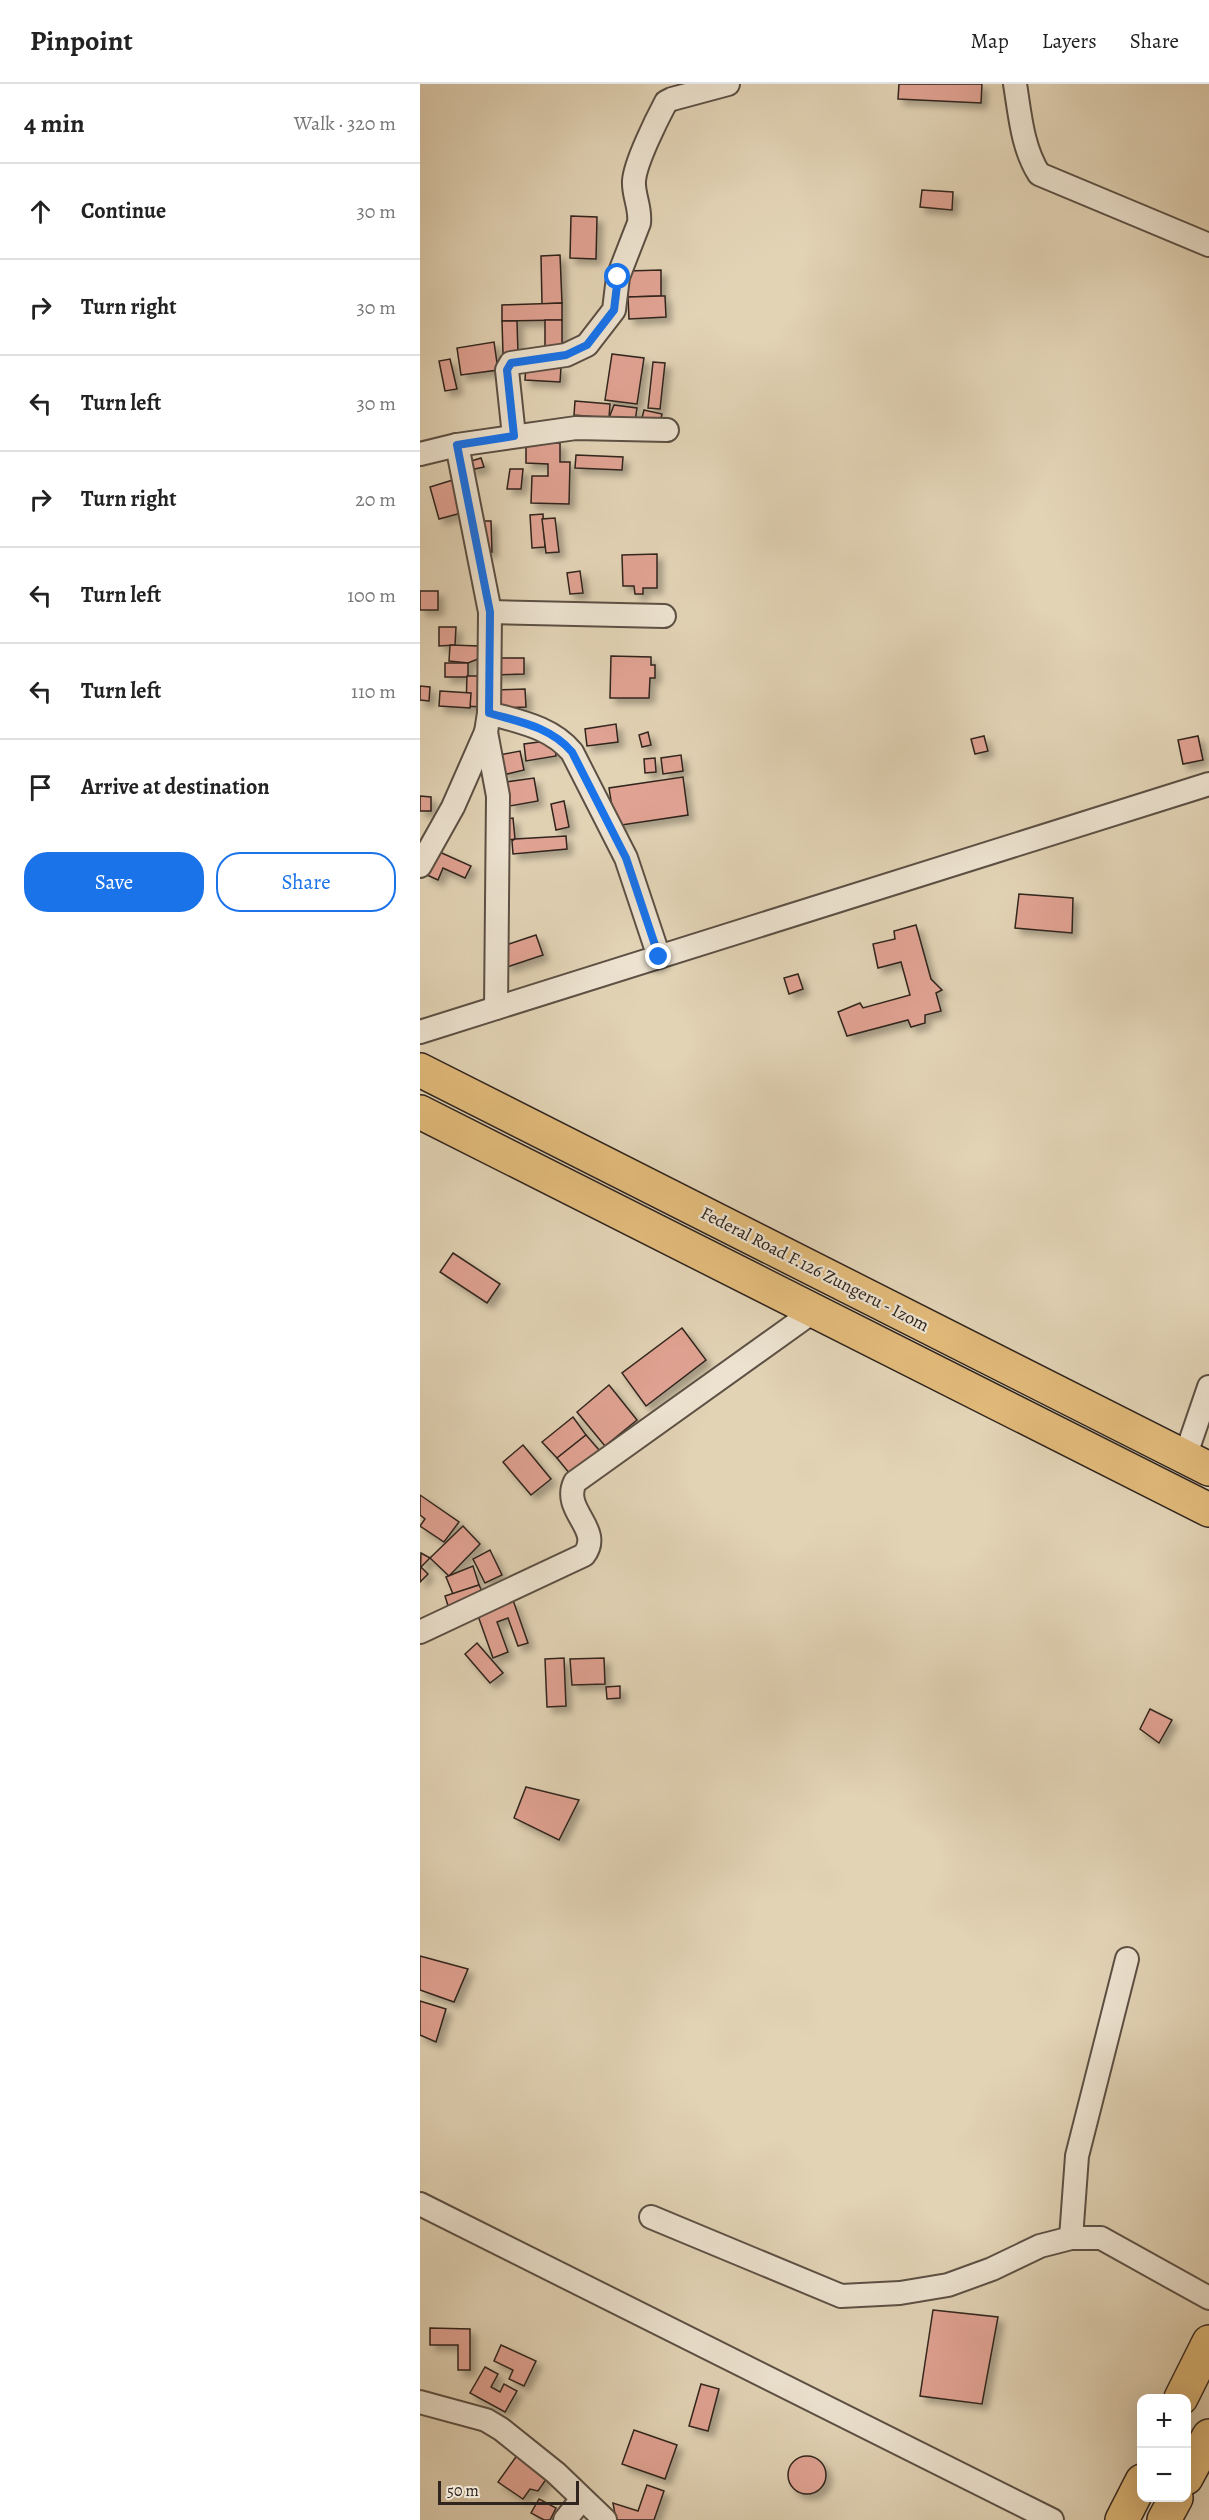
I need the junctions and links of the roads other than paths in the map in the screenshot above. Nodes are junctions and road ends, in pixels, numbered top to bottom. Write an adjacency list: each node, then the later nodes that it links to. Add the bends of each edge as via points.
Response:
1 (728, 84): 5 (street, via 666,102 637,168 634,182 639,223 618,277 614,310 578,351 511,363 507,370)
2 (1015, 84): 3 (street, via 1030,160 1039,174)
3 (1209, 245)
4 (667, 429): 5 (street, via 576,428)
5 (514, 436): 6 (street)
6 (457, 445): 7 (street); 8 (street)
7 (420, 454)
8 (490, 612): 9 (street); 10 (street)
9 (664, 616)
10 (487, 722): 12 (street, via 453,807); 13 (street, via 547,730 572,752 626,858); 14 (street, via 498,796)
11 (1209, 784): 13 (street)
12 (420, 866)
13 (659, 957): 14 (street)
14 (496, 1008): 15 (street)
15 (420, 1032)
16 (420, 1070): 20 (main road, Federal Road F.126 Zungeru - Izom)
17 (420, 1112): 18 (main road, Federal Road F.126 Zungeru - Izom)
18 (814, 1311): 21 (main road, Federal Road F.126 Zungeru - Izom); 22 (street, via 575,1482 571,1500 589,1534 584,1555)
19 (1209, 1387): 20 (street)
20 (1197, 1463)
21 (1209, 1510)
22 (420, 1632)
23 (1127, 1959): 26 (street, via 1077,2156)
24 (420, 2204): 37 (street)
25 (651, 2217): 26 (street, via 841,2296 900,2293 948,2285 1040,2246)
26 (1071, 2238): 27 (street, via 1101,2238)
27 (1209, 2298)
28 (1209, 2342): 29 (main road)
29 (1184, 2394)
30 (420, 2402): 34 (street, via 486,2420 501,2428)
31 (1209, 2436): 32 (main road)
32 (1191, 2469)
33 (1137, 2491): 38 (main road)
34 (582, 2499): 35 (street); 36 (street)
35 (565, 2520)
36 (605, 2520)
37 (1052, 2520)
38 (1122, 2520)

